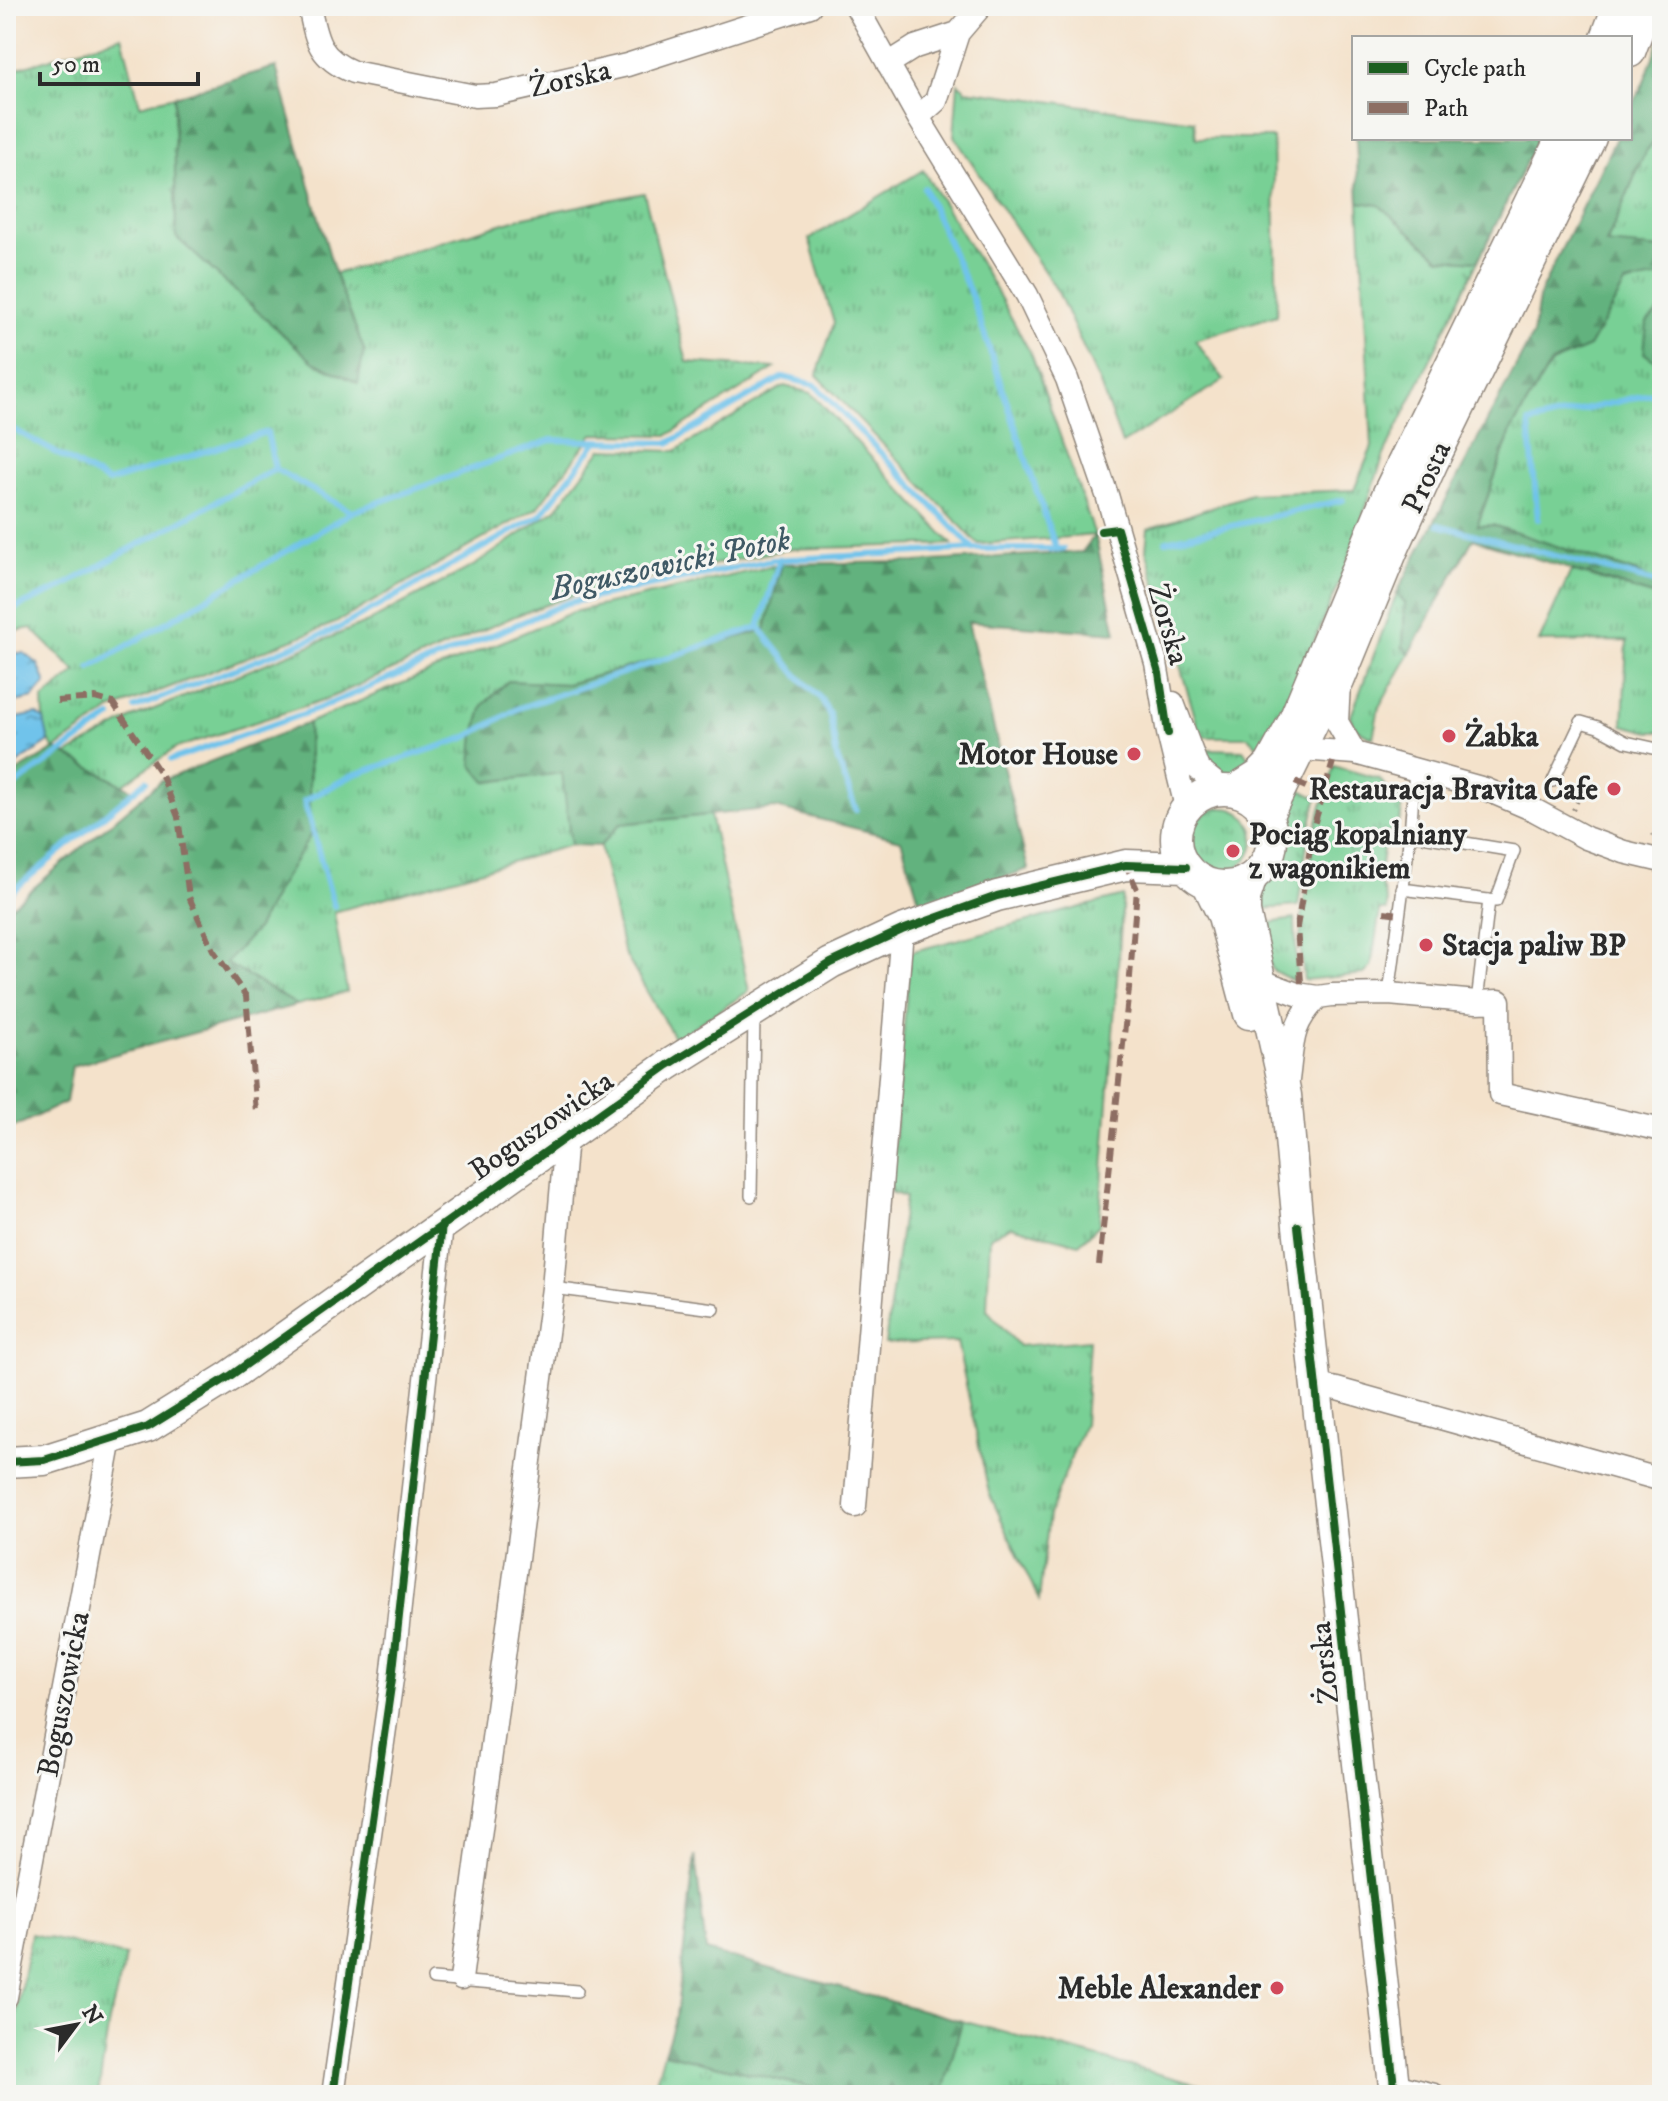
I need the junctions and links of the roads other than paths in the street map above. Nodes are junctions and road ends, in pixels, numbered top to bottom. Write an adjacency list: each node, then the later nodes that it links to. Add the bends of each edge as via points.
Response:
1 (309, 6): 2 (street, Żorska, via 316,37 338,66 475,96 627,65)
2 (810, 6)
3 (856, 6): 10 (street, Żorska)
4 (981, 6): 7 (street)
5 (1618, 6): 8 (main road)
6 (1647, 6): 9 (main road)
7 (958, 33): 10 (street, via 915,47); 11 (street, via 936,101)
8 (1607, 36)
9 (1632, 47)
10 (888, 64): 11 (street, Żorska)
11 (918, 117): 14 (street, Żorska, via 1027,295 1057,357 1091,445)
12 (1560, 140): 21 (main road, Prosta, via 1388,493 1293,722 1264,770)
13 (1590, 140): 15 (main road, Prosta, via 1433,462)
14 (1159, 673): 21 (street, Żorska, via 1198,769); 23 (street, Żorska)
15 (1339, 681): 16 (main road, Prosta); 18 (street, via 1337,722)
16 (1301, 749): 18 (street); 22 (main road, Prosta)
17 (1662, 750): 20 (lane, via 1626,742 1581,722)
18 (1355, 753): 19 (street)
19 (1415, 769): 24 (lane); 25 (street, via 1485,789 1586,838)
20 (1553, 781)
21 (1228, 790): 22 (main road, via 1254,800); 23 (main road, via 1202,795)
22 (1267, 817): 28 (main road, via 1271,847)
23 (1181, 819): 26 (main road, Boguszowicka); 27 (main road, via 1177,848)
24 (1410, 834): 29 (lane); 30 (lane, via 1514,851 1496,901)
25 (1662, 861)
26 (1126, 865): 27 (main road, Boguszowicka); 31 (main road, Boguszowicka, via 997,896)
27 (1196, 875): 28 (main road, via 1228,886); 42 (main road, Żorska, via 1221,909)
28 (1252, 877): 32 (main road, Żorska, via 1245,905)
29 (1402, 889): 30 (lane); 33 (lane)
30 (1489, 900): 35 (lane)
31 (902, 930): 36 (main road, Boguszowicka, via 831,963); 49 (street)
32 (1262, 981): 34 (street); 37 (main road, Żorska)
33 (1389, 994): 34 (street); 35 (street)
34 (1318, 997): 37 (street, Żorska, via 1296,1028)
35 (1477, 1002): 38 (street, via 1499,1001 1500,1094)
36 (754, 1011): 39 (main road, Boguszowicka); 40 (lane)
37 (1286, 1095): 42 (main road, Żorska)
38 (1662, 1130)
39 (566, 1137): 41 (main road, Boguszowicka); 43 (street)
40 (751, 1196)
41 (442, 1225): 46 (main road, Boguszowicka, via 230,1376 148,1427); 55 (street, via 392,1679)
42 (1298, 1226): 45 (main road, Żorska)
43 (553, 1288): 44 (lane); 51 (street)
44 (714, 1309)
45 (1316, 1385): 48 (street); 54 (main road, Żorska)
46 (111, 1439): 47 (main road, Boguszowicka, via 44,1460); 53 (street, Boguszowicka)
47 (6, 1462)
48 (1662, 1480)
49 (855, 1506)
50 (433, 1979): 51 (lane)
51 (461, 1979): 52 (lane)
52 (577, 1991)
53 (6, 1997)
54 (1395, 2090): 56 (street)
55 (333, 2095)
56 (1434, 2095)

